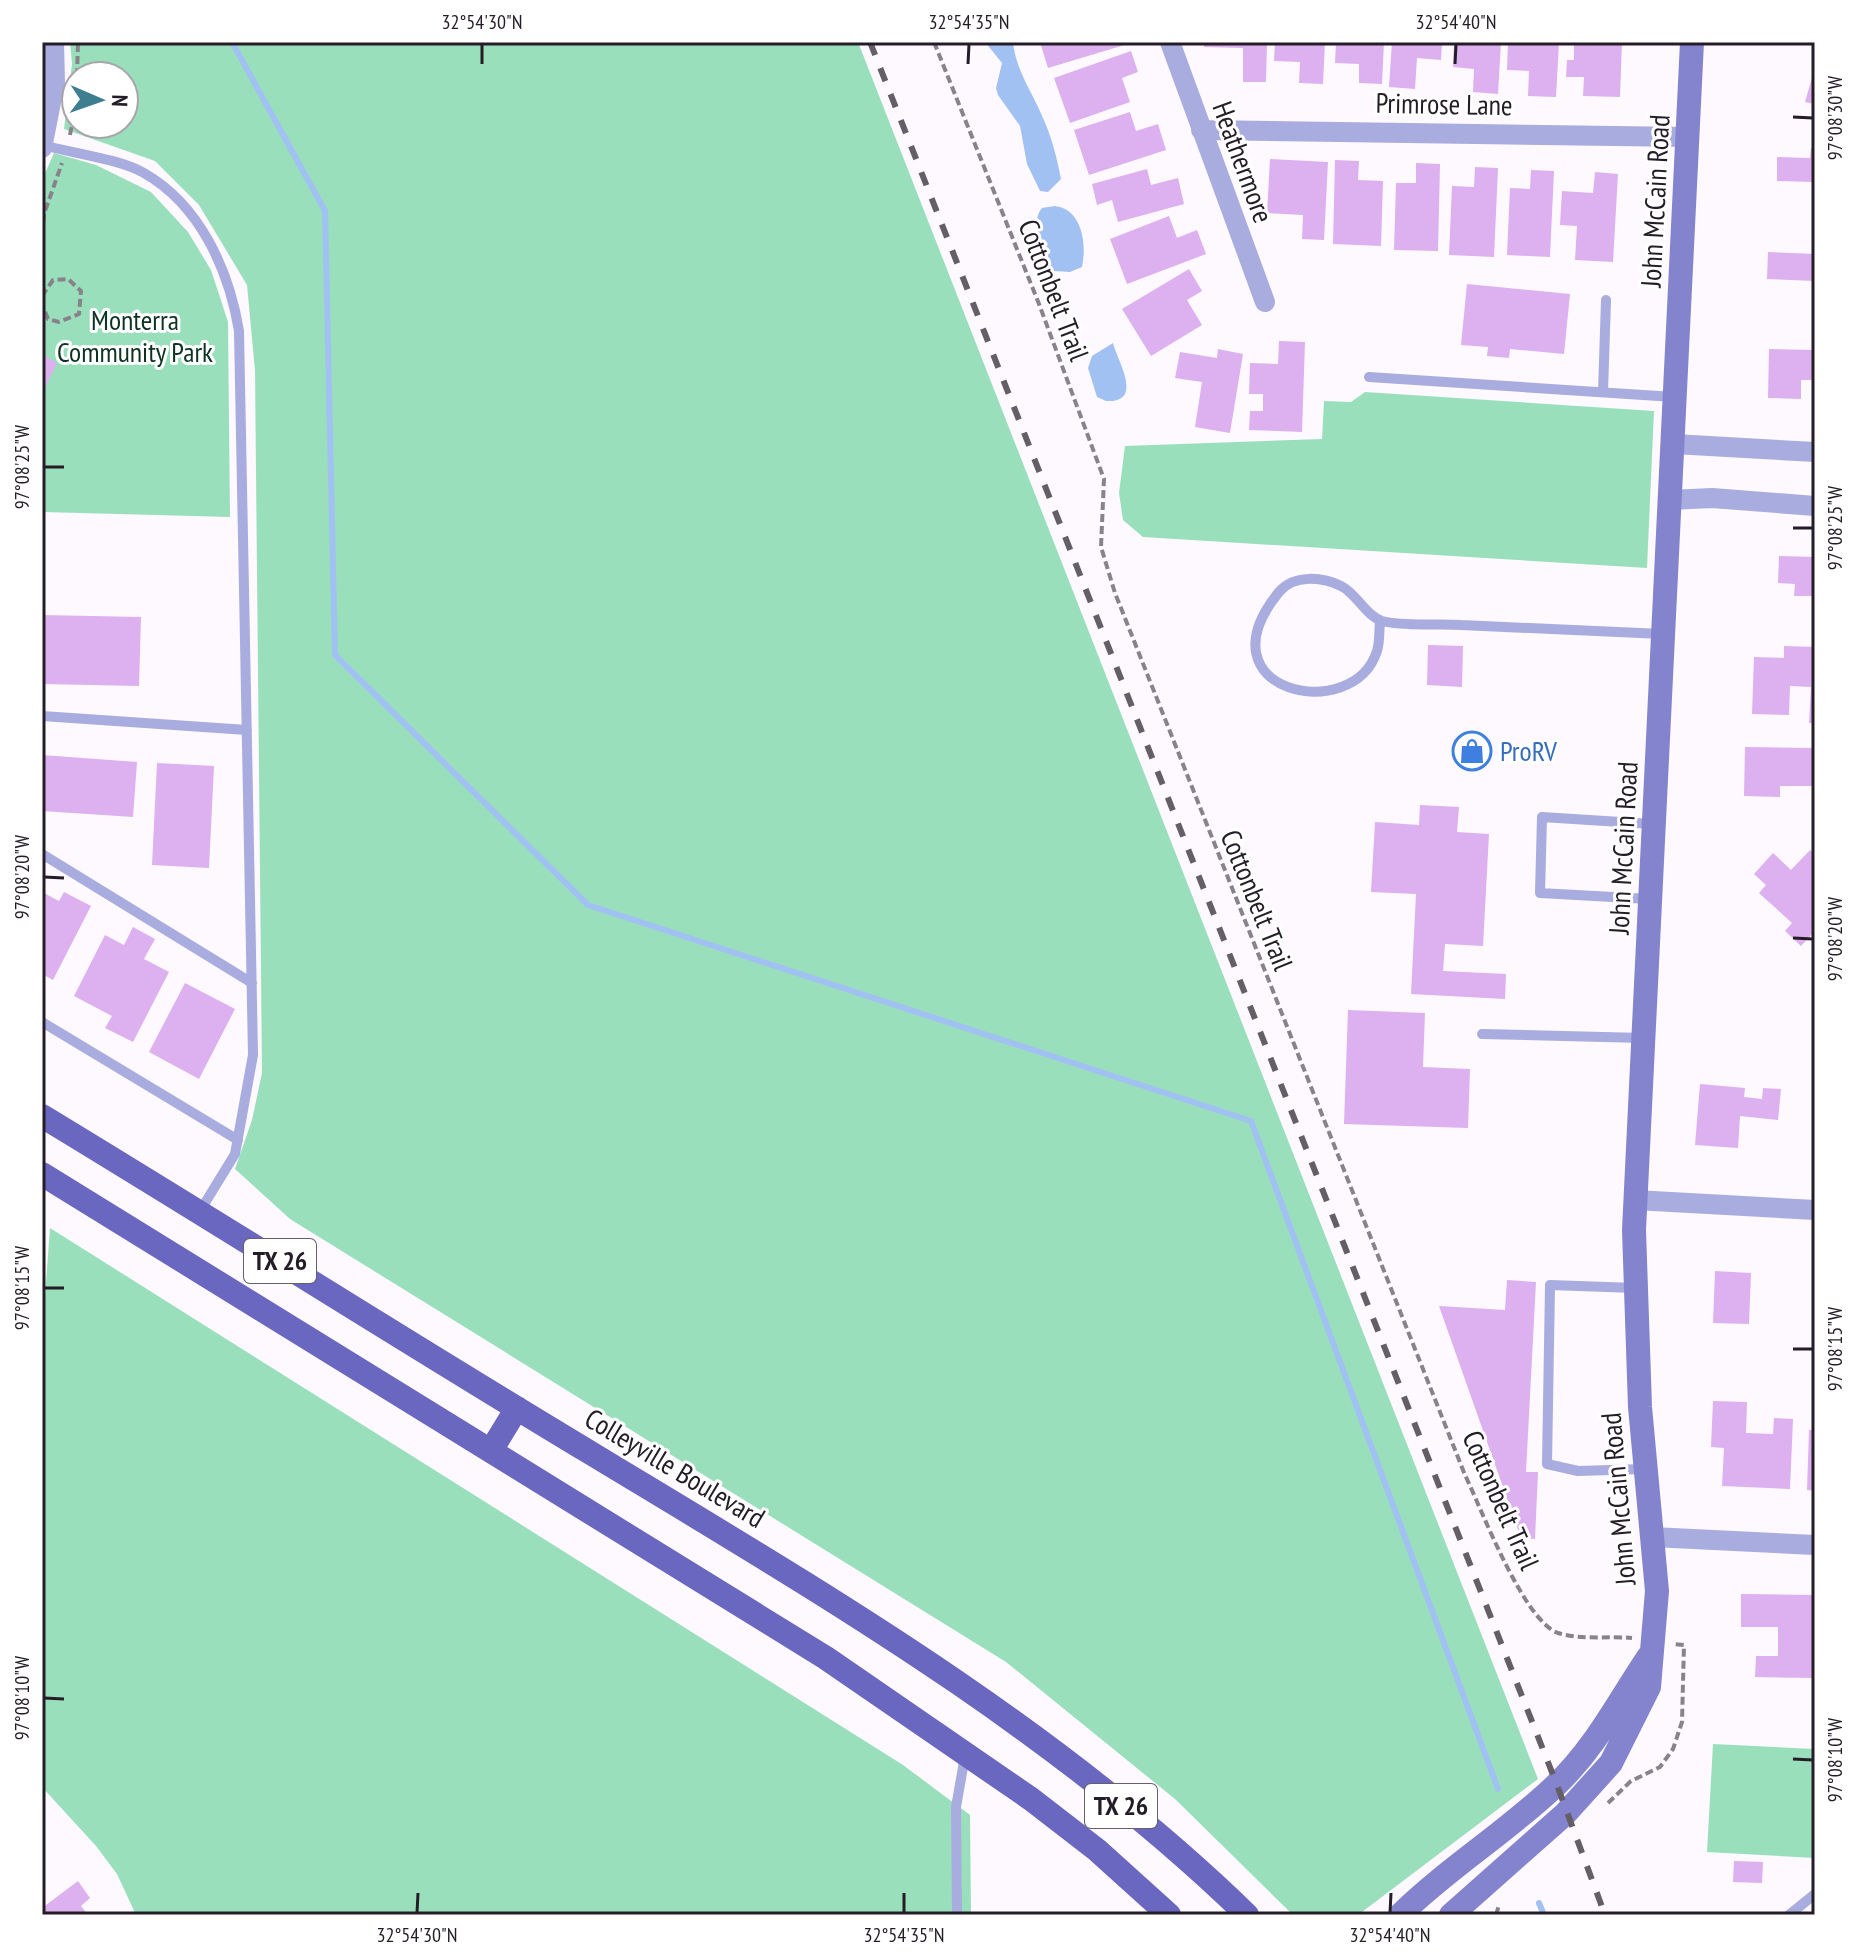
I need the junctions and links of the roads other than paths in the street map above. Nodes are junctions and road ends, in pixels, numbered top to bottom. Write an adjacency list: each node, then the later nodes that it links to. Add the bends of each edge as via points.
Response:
1 (54, 42): 6 (street, via 55,82)
2 (1170, 42): 4 (street, Heathermore)
3 (1692, 42): 5 (main road, John McCain Road)
4 (1201, 130): 5 (street, Primrose Lane); 8 (street, Heathermore)
5 (1687, 137): 11 (main road, John McCain Road)
6 (42, 147): 19 (lane, via 142,171 176,196 213,247 233,297 239,331)
7 (1606, 300): 10 (lane)
8 (1265, 302)
9 (1369, 377): 10 (lane)
10 (1603, 392): 11 (lane)
11 (1676, 397): 12 (main road, John McCain Road)
12 (1674, 444): 13 (street); 14 (main road, John McCain Road)
13 (1815, 452)
14 (1669, 500): 15 (street); 17 (main road, John McCain Road)
15 (1815, 506)
16 (1380, 621): 16 (lane, via 1342,586 1311,577 1283,587 1264,611 1254,648 1274,681 1295,691 1338,688 1363,675 1377,652); 17 (lane)
17 (1664, 634): 20 (main road, John McCain Road)
18 (42, 716): 19 (lane)
19 (247, 730): 23 (lane)
20 (1654, 824): 22 (main road, John McCain Road); 22 (lane, via 1542,817 1540,893)
21 (42, 854): 23 (lane)
22 (1650, 899): 26 (main road, John McCain Road)
23 (252, 983): 28 (lane, via 253,1055)
24 (42, 1022): 28 (lane)
25 (1482, 1034): 26 (lane)
26 (1643, 1038): 30 (main road, John McCain Road)
27 (42, 1116): 32 (main road, Colleyville Boulevard / TX 26)
28 (238, 1140): 32 (lane)
29 (42, 1174): 35 (main road, TX 26)
30 (1635, 1200): 31 (street); 33 (main road, John McCain Road)
31 (1815, 1210)
32 (200, 1211): 34 (main road, Colleyville Boulevard / TX 26)
33 (1635, 1288): 36 (main road, John McCain Road); 36 (lane, via 1550,1285 1547,1464 1578,1471)
34 (517, 1408): 35 (main road); 44 (main road, Colleyville Boulevard / TX 26, via 769,1559 990,1703)
35 (492, 1449): 40 (main road, TX 26, via 826,1658)
36 (1645, 1469): 37 (main road, John McCain Road)
37 (1652, 1537): 38 (street); 39 (main road, John McCain Road, via 1657,1591)
38 (1815, 1545)
39 (1651, 1648): 45 (main road, John McCain Road, via 1606,1727 1557,1785 1432,1883); 46 (main road, John McCain Road, via 1649,1687 1611,1763 1565,1814)
40 (965, 1754): 42 (lane, via 956,1807); 43 (main road, TX 26, via 1097,1850)
41 (1815, 1894): 47 (lane)
42 (957, 1915)
43 (1169, 1915)
44 (1247, 1915)
45 (1400, 1915)
46 (1451, 1915)
47 (1789, 1915)

